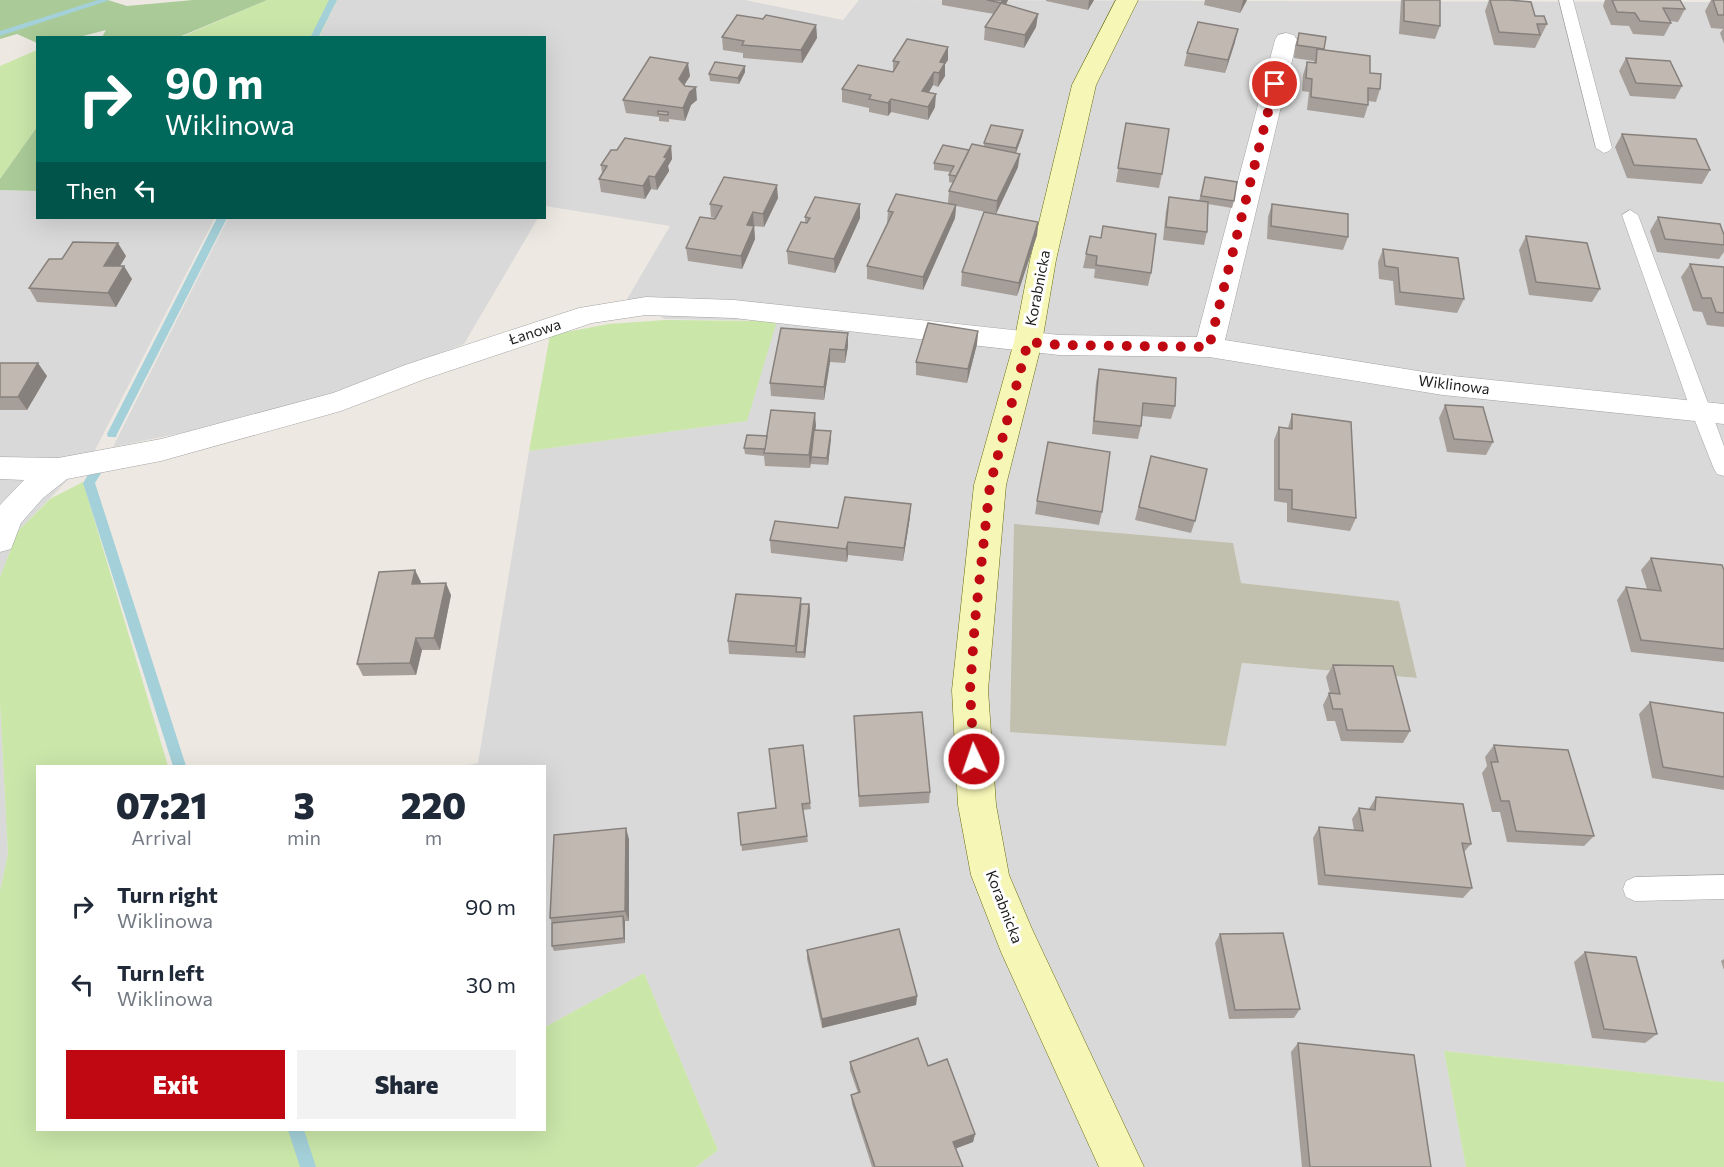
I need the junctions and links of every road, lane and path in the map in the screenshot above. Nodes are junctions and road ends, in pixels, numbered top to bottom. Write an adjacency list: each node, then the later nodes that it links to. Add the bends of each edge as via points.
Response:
1 (1128, 0): 6 (street, Korabnicka, via 1084,85)
2 (1566, 0): 4 (lane)
3 (1286, 40): 7 (street)
4 (1604, 148)
5 (1630, 215): 8 (lane)
6 (1028, 342): 7 (street, Wiklinowa); 10 (street, Łanowa, via 734,309 646,306 589,314 341,401 161,450); 15 (street, Korabnicka, via 990,485 975,621 970,690 977,805 990,875 1015,938)
7 (1209, 347): 8 (street, Wiklinowa, via 1443,385)
8 (1712, 412): 11 (lane)
9 (0, 468): 10 (street, Łanowa)
10 (58, 469): 12 (street, Łanowa, via 7,518)
11 (1724, 470)
12 (0, 540)
13 (1724, 887): 14 (lane)
14 (1635, 889)
15 (1122, 1167)

